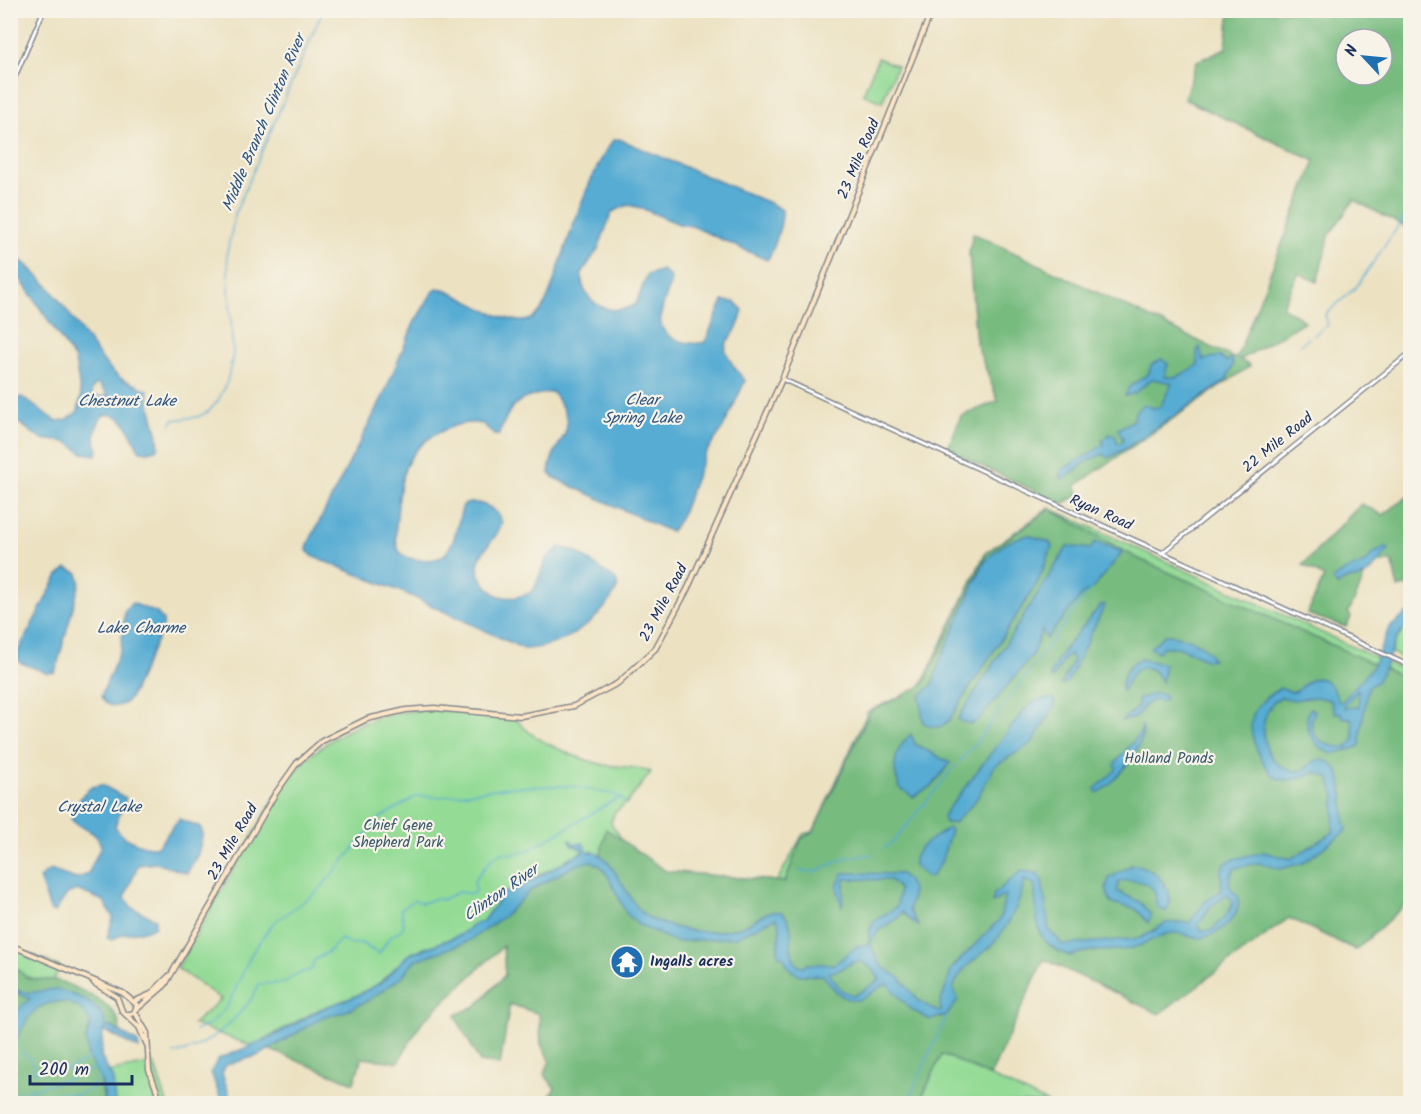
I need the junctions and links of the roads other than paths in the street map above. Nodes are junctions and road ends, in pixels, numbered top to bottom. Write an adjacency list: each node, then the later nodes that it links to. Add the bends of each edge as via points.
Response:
1 (44, 10): 3 (street)
2 (932, 10): 5 (main road, 23 Mile Road)
3 (10, 88)
4 (1410, 352): 6 (street, 22 Mile Road)
5 (782, 379): 6 (street, Ryan Road); 9 (main road, 23 Mile Road, via 688,588 655,649 644,661 602,693 556,711 515,716 434,708 406,710 367,718 329,736 297,763 275,794)
6 (1162, 554): 7 (street, Ryan Road)
7 (1410, 666)
8 (10, 945): 10 (main road)
9 (169, 976): 11 (main road, 23 Mile Road, via 147,997); 13 (main road, 23 Mile Road, via 158,993)
10 (91, 980): 11 (main road); 12 (main road, via 114,995)
11 (132, 1000): 12 (main road, 23 Mile Road); 13 (main road)
12 (121, 1005): 14 (main road)
13 (136, 1011): 14 (main road); 15 (main road, via 147,1033)
14 (126, 1015): 15 (main road, via 139,1027)
15 (147, 1045): 16 (main road, via 149,1070)
16 (162, 1104)

